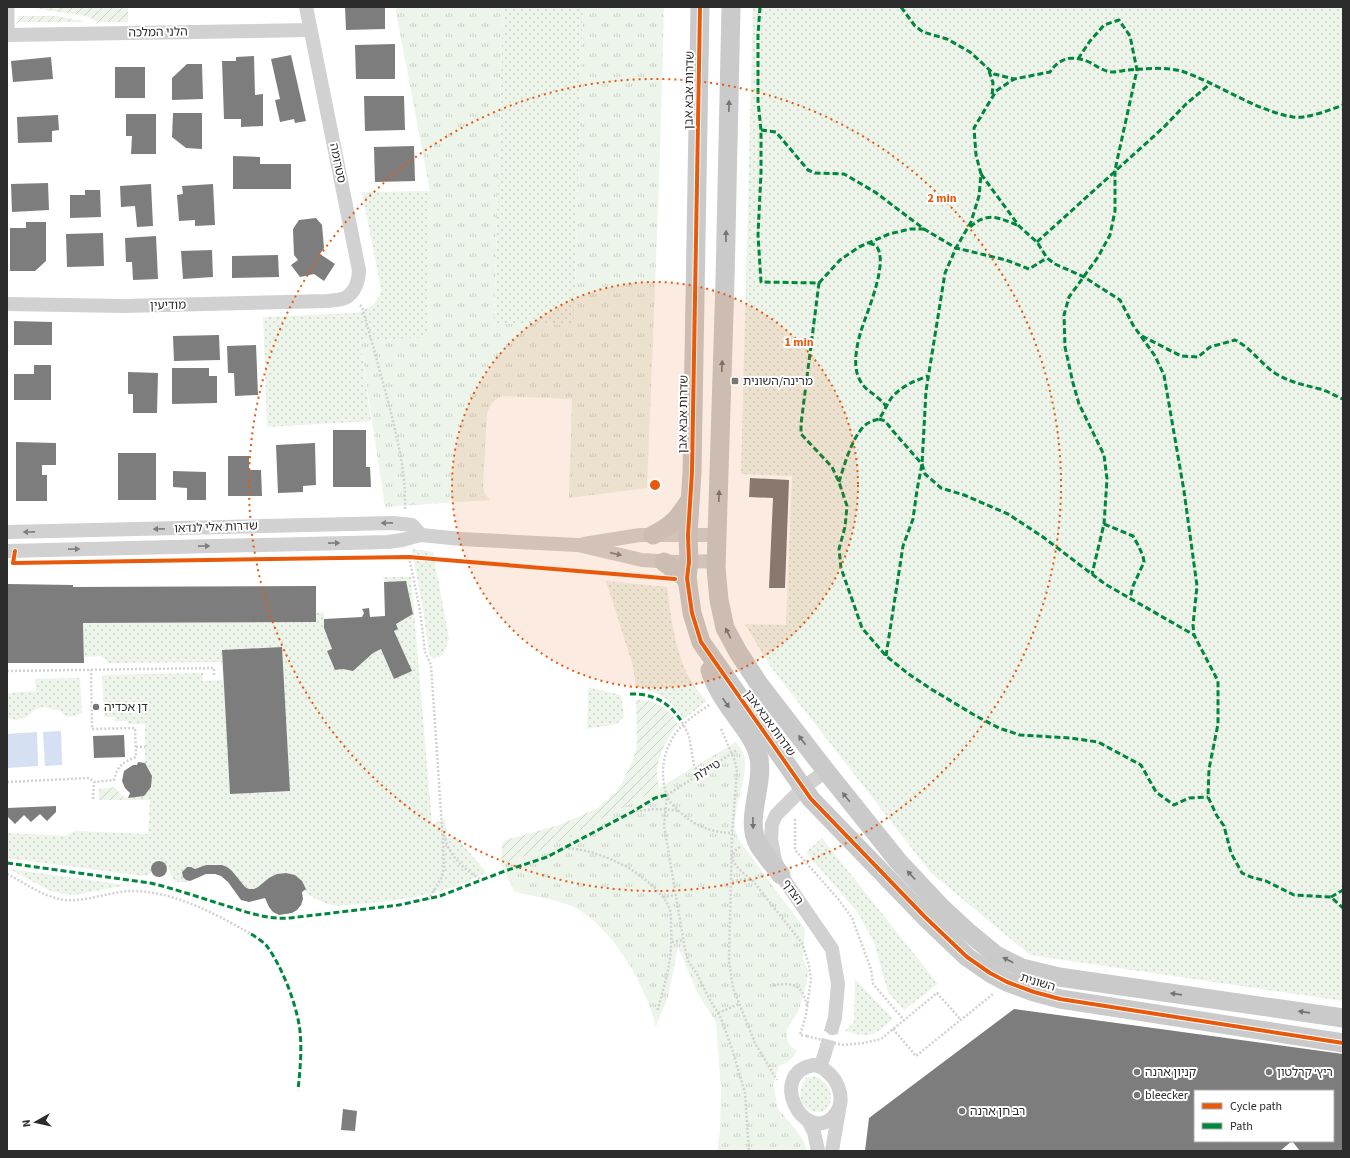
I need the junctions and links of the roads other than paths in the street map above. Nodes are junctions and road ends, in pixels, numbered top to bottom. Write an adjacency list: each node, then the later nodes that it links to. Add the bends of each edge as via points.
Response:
1 (10, 7): 6 (lane)
2 (306, 7): 5 (street, סטרומה)
3 (700, 7): 9 (street, שדרות אבא אבן)
4 (731, 7): 14 (street, שדרות אבא אבן, one-way to 4)
5 (309, 30): 6 (street, הלני המלכה); 7 (street, סטרומה, via 359,270 356,287 351,294 344,299)
6 (9, 35)
7 (328, 301): 8 (street, מודיעין, via 124,306)
8 (7, 304)
9 (690, 500): 12 (street, via 678,518 664,530); 13 (street, שדרות אבא אבן)
10 (7, 532): 11 (street, שדרות אלי לנדאו, one-way to 10, via 412,525 393,523)
11 (421, 535): 15 (street, שדרות אלי לנדאו); 16 (street, שדרות אלי לנדאו, one-way to 11, via 388,542)
12 (653, 535): 13 (street, שדרות אלי לנדאו); 15 (street, שדרות אלי לנדאו)
13 (688, 535): 14 (street, שדרות אלי לנדאו); 19 (street, שדרות אבא אבן)
14 (717, 535): 17 (street, שדרות אבא אבן)
15 (578, 545): 18 (street, שדרות אלי לנדאו, one-way to 18, via 642,560)
16 (7, 551)
17 (717, 561): 19 (street, שדרות אלי לנדאו); 22 (street, שדרות אבא אבן, one-way to 17, via 759,684 738,652 726,628 719,600)
18 (664, 562): 19 (street, שדרות אלי לנדאו); 20 (street)
19 (689, 562): 20 (street, שדרות אבא אבן)
20 (688, 582): 21 (street, שדרות אבא אבן, via 692,613)
21 (701, 642): 23 (street, שדרות אבא אבן); 24 (street, one-way to 24, via 713,680 722,697 755,743 759,755 759,772 753,814 754,830 757,843)
22 (826, 771): 23 (street, הצדף); 25 (street, השונית, one-way to 22, via 1059,977 1022,968 996,955 941,907 898,861)
23 (804, 787): 24 (street, הצדף, via 776,815 772,824 771,839); 27 (street, השונית, via 811,799 925,917 967,957 1007,982 1060,999)
24 (781, 876): 26 (street, הצדף, via 832,948 838,984)
25 (1343, 1018)
26 (832, 1028)
27 (1343, 1043)
28 (825, 1053): 29 (street)
29 (820, 1067): 30 (street, via 834,1078 838,1087 841,1096); 31 (street, via 806,1067 797,1073 792,1082 793,1102)
30 (839, 1110): 31 (street, via 821,1124); 33 (street)
31 (808, 1120): 32 (street, via 814,1132)
32 (818, 1151)
33 (832, 1151)

